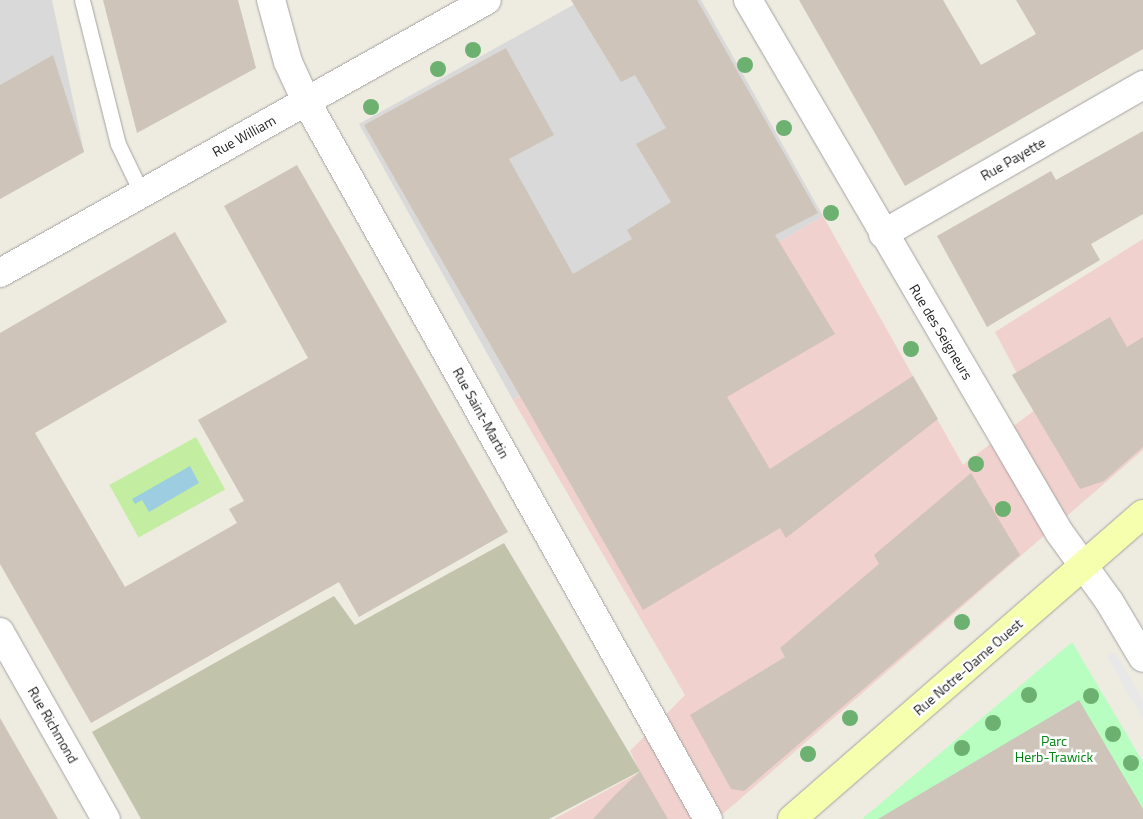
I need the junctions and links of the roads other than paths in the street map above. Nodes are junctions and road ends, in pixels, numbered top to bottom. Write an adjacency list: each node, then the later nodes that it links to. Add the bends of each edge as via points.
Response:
1 (82, 0): 7 (lane, via 118,144)
2 (271, 0): 6 (street, Rue Saint-Martin, via 288,62)
3 (487, 0): 6 (street, Rue William)
4 (748, 0): 8 (street, Rue des Seigneurs)
5 (1143, 85): 8 (street, Rue Payette)
6 (306, 101): 7 (street, Rue William); 15 (street, Rue Saint-Martin)
7 (142, 194): 9 (street, Rue William)
8 (883, 234): 11 (street, Rue des Seigneurs)
9 (0, 273)
10 (1143, 514): 11 (main road, Rue Notre-Dame Ouest)
11 (1083, 566): 13 (street, Rue des Seigneurs); 16 (main road, Rue Notre-Dame Ouest)
12 (0, 632): 14 (street, Rue Richmond)
13 (1143, 658)
14 (106, 819)
15 (708, 819)
16 (792, 819)

